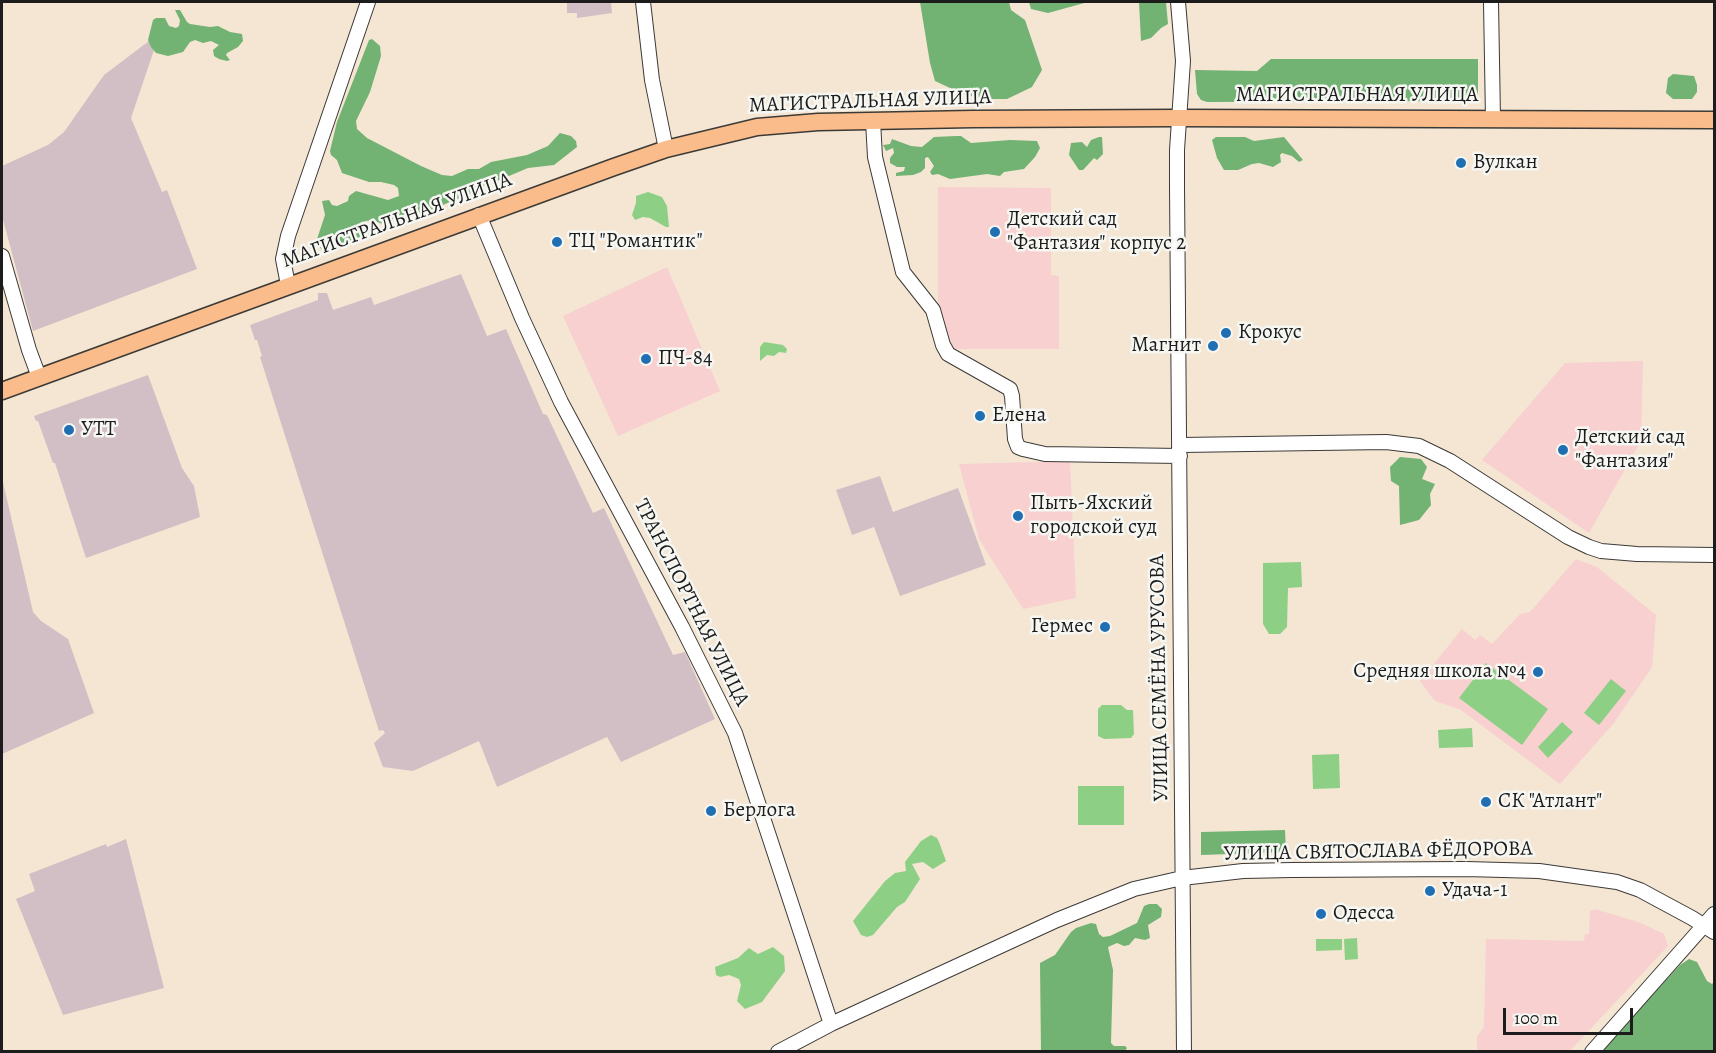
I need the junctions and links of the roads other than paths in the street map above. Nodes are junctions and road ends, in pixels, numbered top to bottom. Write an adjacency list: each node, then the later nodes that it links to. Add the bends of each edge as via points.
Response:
1 (368, 2): 12 (street, via 288,236 283,259)
2 (643, 2): 9 (street)
3 (1178, 2): 5 (street, УЛИЦА СЕМЁНА УРУСОВА, via 1183,61)
4 (1491, 2): 6 (street)
5 (1179, 118): 6 (main road, МАГИСТРАЛЬНАЯ УЛИЦА); 8 (main road, МАГИСТРАЛЬНАЯ УЛИЦА); 15 (street, УЛИЦА СЕМЁНА УРУСОВА)
6 (1493, 119): 7 (main road, МАГИСТРАЛЬНАЯ УЛИЦА)
7 (1714, 120)
8 (873, 121): 9 (main road, МАГИСТРАЛЬНАЯ УЛИЦА, via 757,127); 15 (street, via 875,158 903,272 933,310 948,354 1010,389 1018,447 1045,454)
9 (666, 149): 10 (main road, МАГИСТРАЛЬНАЯ УЛИЦА)
10 (479, 215): 12 (main road, МАГИСТРАЛЬНАЯ УЛИЦА); 20 (street, ТРАНСПОРТНАЯ УЛИЦА, via 561,402 735,733)
11 (2, 256): 13 (street)
12 (288, 285): 13 (main road, МАГИСТРАЛЬНАЯ УЛИЦА)
13 (39, 377): 14 (main road, МАГИСТРАЛЬНАЯ УЛИЦА)
14 (2, 391)
15 (1180, 450): 16 (street, via 1386,442 1419,446 1589,547 1637,554); 17 (street, УЛИЦА СЕМЁНА УРУСОВА)
16 (1714, 555)
17 (1182, 878): 19 (street, УЛИЦА СВЯТОСЛАВА ФЁДОРОВА, via 1292,870 1539,871 1617,882 1640,890); 20 (street, УЛИЦА СВЯТОСЛАВА ФЁДОРОВА, via 1115,896 1057,920); 22 (street, УЛИЦА СЕМЁНА УРУСОВА)
18 (1714, 914): 19 (street)
19 (1710, 929): 23 (street)
20 (831, 1024): 21 (street, УЛИЦА СВЯТОСЛАВА ФЁДОРОВА)
21 (777, 1052)
22 (1184, 1052)
23 (1592, 1052)

